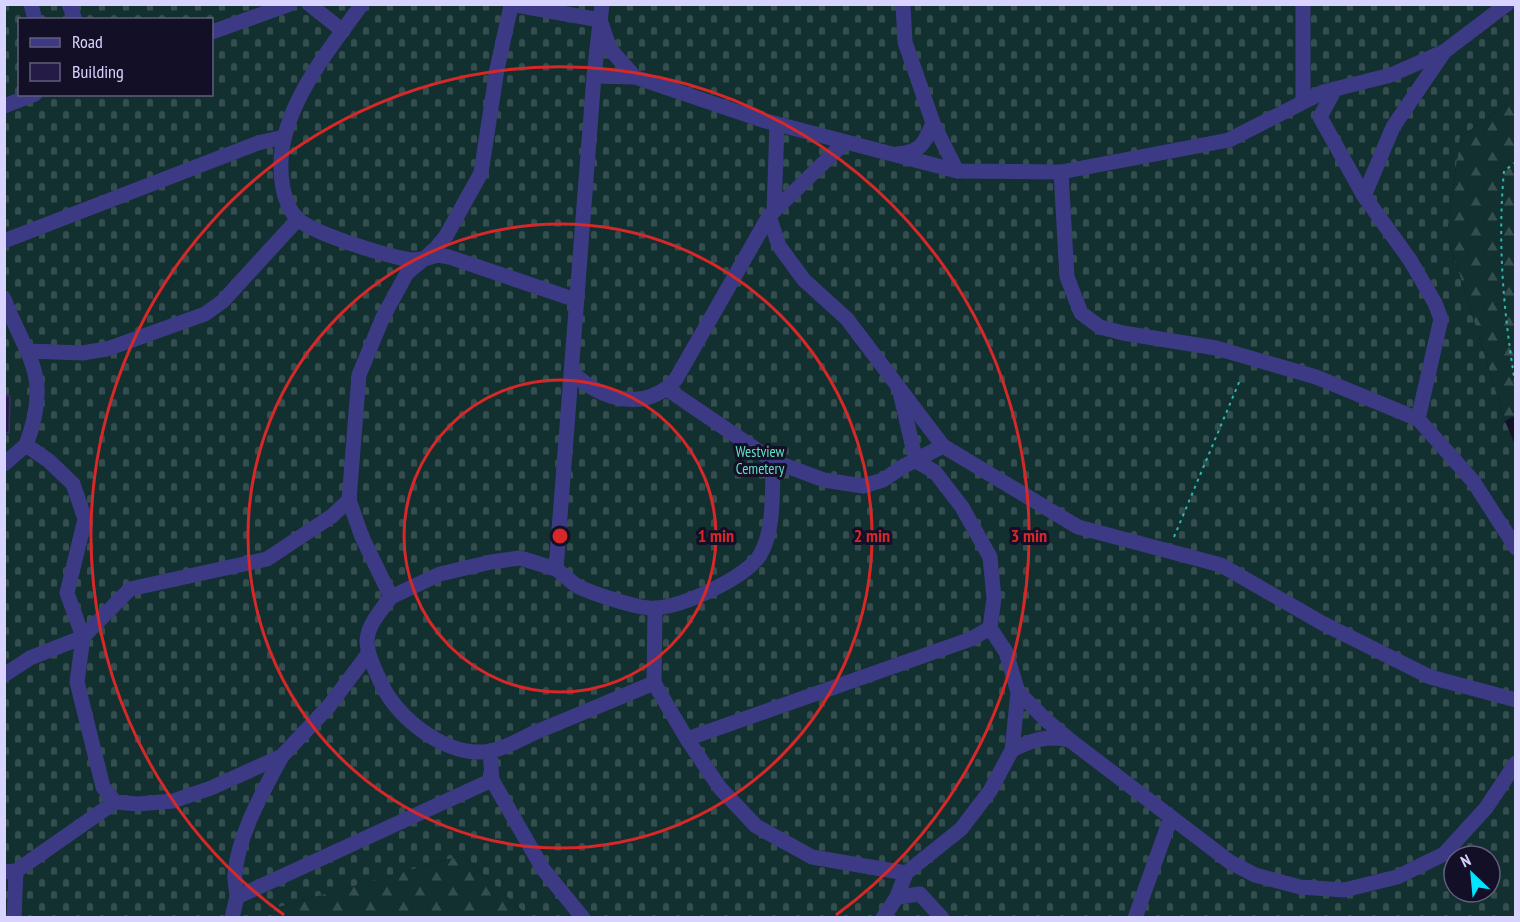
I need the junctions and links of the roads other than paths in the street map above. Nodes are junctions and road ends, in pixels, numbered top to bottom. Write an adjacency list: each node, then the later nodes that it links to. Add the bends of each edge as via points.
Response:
1 (290, 4): 10 (lane)
2 (309, 4): 9 (lane)
3 (362, 4): 9 (lane)
4 (903, 4): 18 (lane, via 905,42)
5 (1303, 4): 16 (lane)
6 (1507, 4): 11 (lane)
7 (510, 5): 8 (lane); 29 (lane, via 481,173 446,236)
8 (601, 12): 12 (lane); 13 (lane, via 610,50)
9 (343, 31): 20 (lane, via 317,64)
10 (213, 32)
11 (1444, 51): 14 (lane, via 1391,75); 25 (lane, via 1393,127)
12 (594, 76): 13 (lane); 31 (lane)
13 (635, 77): 19 (lane)
14 (1335, 89): 16 (lane); 25 (lane, via 1320,117)
15 (30, 96): 17 (lane)
16 (1303, 102): 24 (lane, via 1229,140)
17 (4, 106)
18 (933, 123): 22 (lane, via 925,141 914,152); 23 (lane)
19 (777, 124): 21 (lane); 26 (lane)
20 (284, 137): 27 (lane, via 280,177 289,207); 28 (lane, via 258,143)
21 (845, 142): 22 (lane); 26 (lane)
22 (894, 155): 23 (lane)
23 (957, 171): 24 (lane)
24 (1061, 172): 36 (lane, via 1067,278 1081,313 1100,327 1216,348 1305,374)
25 (1364, 196): 36 (lane, via 1410,260 1441,319)
26 (772, 213): 34 (lane, via 779,246 804,280 847,319); 35 (lane)
27 (298, 219): 29 (lane, via 309,227 401,258); 32 (lane, via 223,301 205,314 107,349 82,353)
28 (4, 241)
29 (424, 259): 31 (lane, via 449,257); 42 (lane, via 407,273 398,289 359,375)
30 (4, 298): 32 (lane)
31 (576, 300): 33 (lane)
32 (29, 351): 37 (lane, via 35,370 37,407)
33 (572, 372): 35 (lane, via 582,382 620,399 635,400); 44 (lane)
34 (898, 387): 38 (lane); 40 (lane)
35 (667, 389): 39 (lane)
36 (1418, 419): 43 (lane, via 1473,481)
37 (26, 445): 41 (lane); 48 (lane, via 73,484 86,519 67,593)
38 (944, 446): 40 (lane); 53 (lane, via 1078,527 1221,565 1322,623 1430,677)
39 (772, 461): 40 (lane, via 824,480 863,486 883,480); 46 (lane, via 771,510 760,555 718,587)
40 (916, 461): 47 (lane, via 935,472 956,498 990,557 994,598)
41 (4, 464)
42 (349, 500): 45 (lane); 48 (lane, via 332,516 267,559 130,589)
43 (1515, 548)
44 (556, 569): 45 (lane, via 520,558 491,562 440,574); 46 (lane, via 578,586)
45 (391, 597): 49 (lane, via 367,636)
46 (655, 609): 51 (lane)
47 (990, 627): 52 (lane, via 1006,652); 54 (lane, via 971,639)
48 (83, 637): 50 (lane, via 30,658); 61 (lane, via 77,682 104,787)
49 (368, 654): 57 (lane, via 384,691 419,730 460,751); 58 (lane, via 329,706)
50 (4, 675)
51 (654, 683): 54 (lane); 57 (lane)
52 (1018, 692): 55 (lane); 56 (lane)
53 (1515, 700)
54 (687, 739): 64 (lane, via 720,788 756,826 812,856)
55 (1071, 741): 56 (lane, via 1045,738); 62 (lane)
56 (1012, 750): 64 (lane, via 990,791 961,829)
57 (490, 751): 60 (lane)
58 (282, 756): 61 (lane, via 173,801); 65 (lane, via 244,837 235,874)
59 (1515, 763): 62 (lane, via 1486,808 1444,854 1397,877 1344,890 1300,887 1255,875 1230,862)
60 (492, 780): 65 (lane); 69 (lane, via 543,869)
61 (115, 802): 63 (lane)
62 (1171, 817): 72 (lane)
63 (10, 872): 67 (lane)
64 (906, 873): 66 (lane)
65 (237, 897): 68 (lane)
66 (897, 897): 70 (lane); 71 (lane, via 920,894)
67 (14, 918)
68 (232, 918)
69 (583, 918)
70 (883, 918)
71 (942, 918)
72 (1135, 918)

